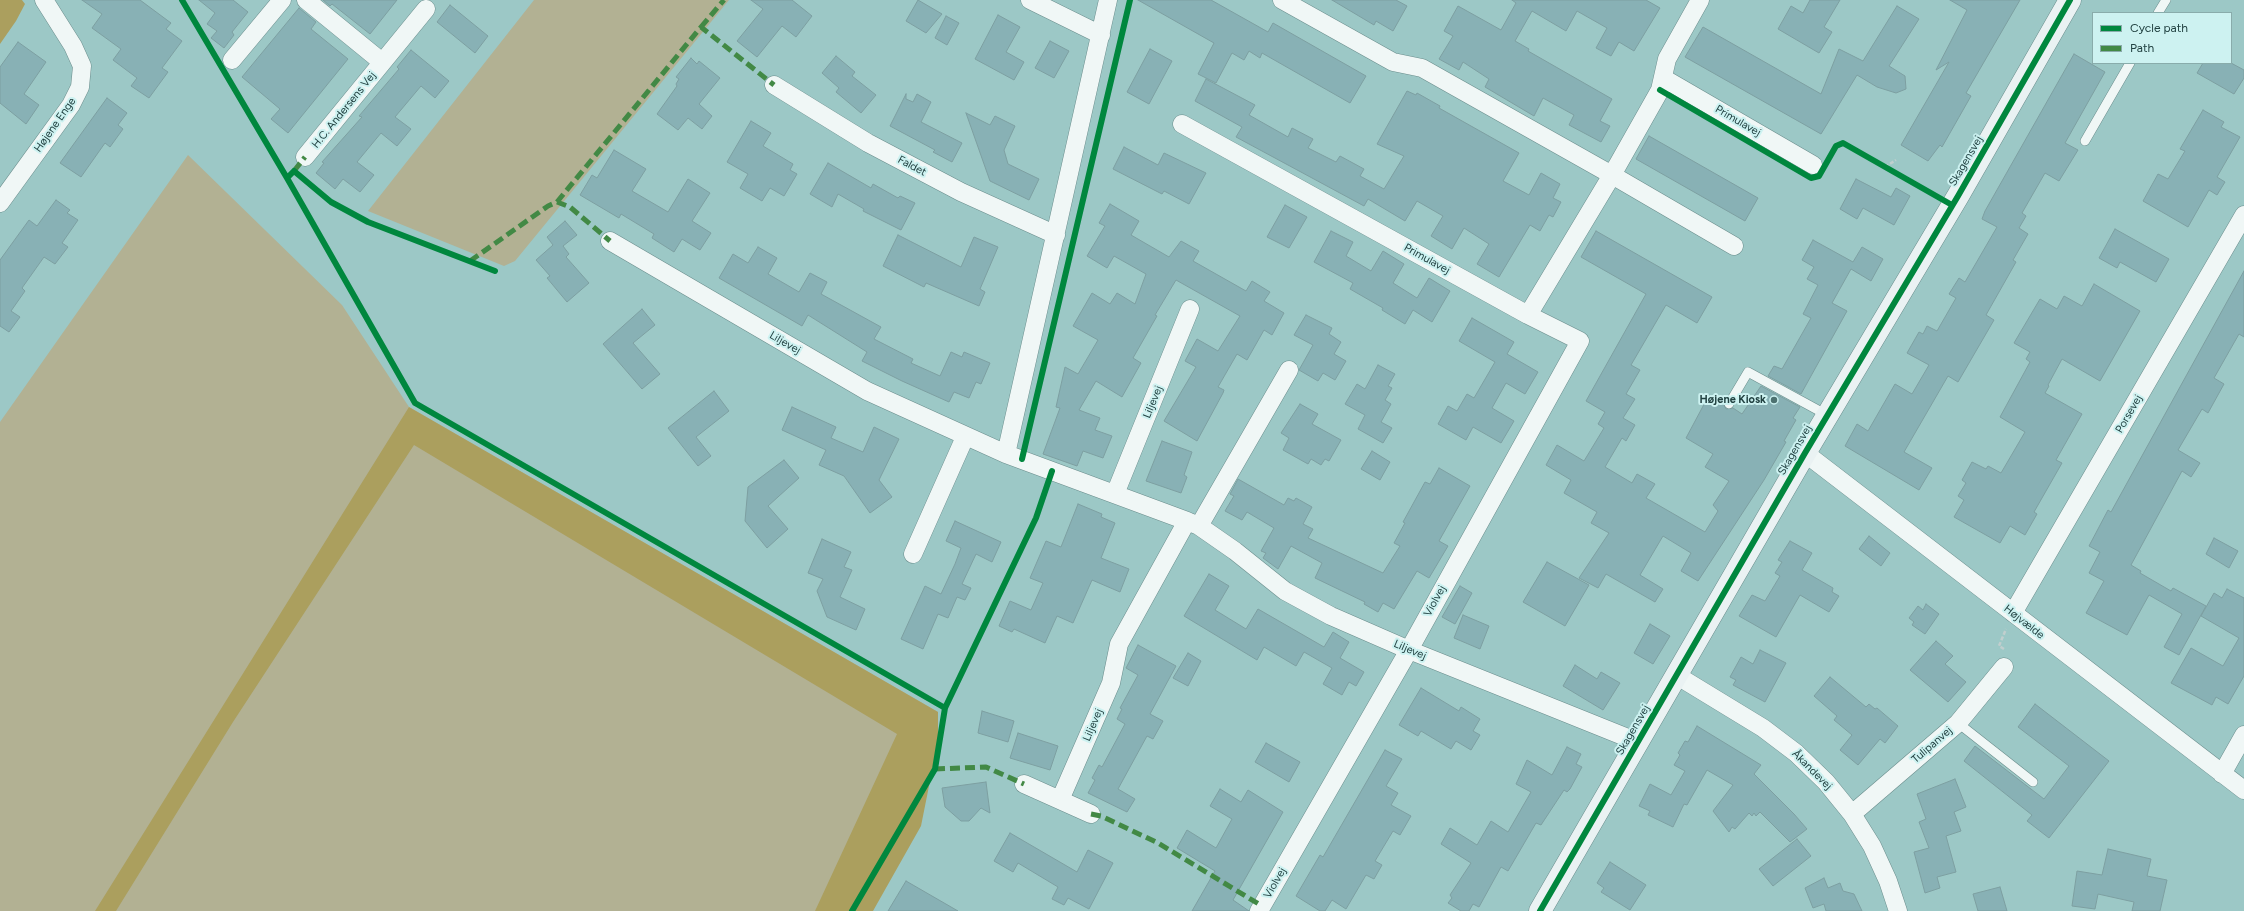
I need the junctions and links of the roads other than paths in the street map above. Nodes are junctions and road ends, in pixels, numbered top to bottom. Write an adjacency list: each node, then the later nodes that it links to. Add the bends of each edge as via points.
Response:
1 (44, 0): 23 (street, Højene Enge, via 73,46 82,66 80,87 71,105)
2 (282, 0): 13 (street)
3 (306, 0): 14 (street, H.C. Andersens Vej)
4 (1030, 0): 12 (street)
5 (1108, 0): 12 (street)
6 (1282, 0): 22 (street, via 1393,62 1422,68)
7 (1699, 0): 16 (street, via 1667,59)
8 (2070, 0): 32 (street, Skagensvej, via 1958,196)
9 (2166, 0): 11 (lane)
10 (426, 9): 14 (street, H.C. Andersens Vej)
11 (2159, 12)
12 (1101, 35): 25 (street)
13 (232, 60)
14 (382, 62): 20 (street, H.C. Andersens Vej)
15 (2129, 64): 19 (lane)
16 (1663, 78): 21 (street, Primulavej); 22 (street, via 1660,90)
17 (774, 85): 25 (street, Faldet, via 868,143 961,192)
18 (1182, 124): 29 (street, Primulavej)
19 (2085, 141)
20 (305, 157)
21 (1813, 165)
22 (1612, 174): 27 (street); 29 (street)
23 (0, 203)
24 (2244, 216): 39 (street, Porsevej)
25 (1056, 235): 35 (street)
26 (610, 241): 33 (street, Liljevej, via 867,391)
27 (1734, 246)
28 (1190, 309): 36 (street, Liljevej)
29 (1528, 315): 40 (street, Violvej, via 1580,341)
30 (1289, 370): 37 (street, Liljevej)
31 (1729, 404): 32 (lane, via 1748,372)
32 (1827, 416): 34 (street, Skagensvej)
33 (965, 436): 35 (street, Liljevej); 38 (street)
34 (1804, 453): 39 (street, Højvælde); 42 (street, Skagensvej)
35 (1006, 454): 36 (street, Liljevej)
36 (1115, 494): 37 (street, Liljevej)
37 (1193, 524): 40 (street, Liljevej, via 1285,591 1331,616); 50 (street, Liljevej, via 1119,644 1111,682)
38 (913, 554)
39 (2013, 613): 46 (street, Højvælde)
40 (1408, 650): 45 (street, Liljevej); 53 (street, Violvej)
41 (2004, 667): 43 (street, Tulipanvej)
42 (1676, 675): 45 (street, Skagensvej); 52 (street, Åkandevej, via 1764,728 1796,753 1826,782)
43 (1958, 723): 47 (lane); 52 (street, Tulipanvej)
44 (2244, 734): 46 (street)
45 (1638, 742): 54 (street, Skagensvej)
46 (2222, 774): 49 (street, Højvælde)
47 (2033, 782)
48 (1024, 784): 50 (street)
49 (2244, 790)
50 (1060, 800): 51 (street)
51 (1091, 814)
52 (1852, 814): 55 (street, Åkandevej, via 1875,853)
53 (1260, 911)
54 (1540, 911)
55 (1898, 911)

